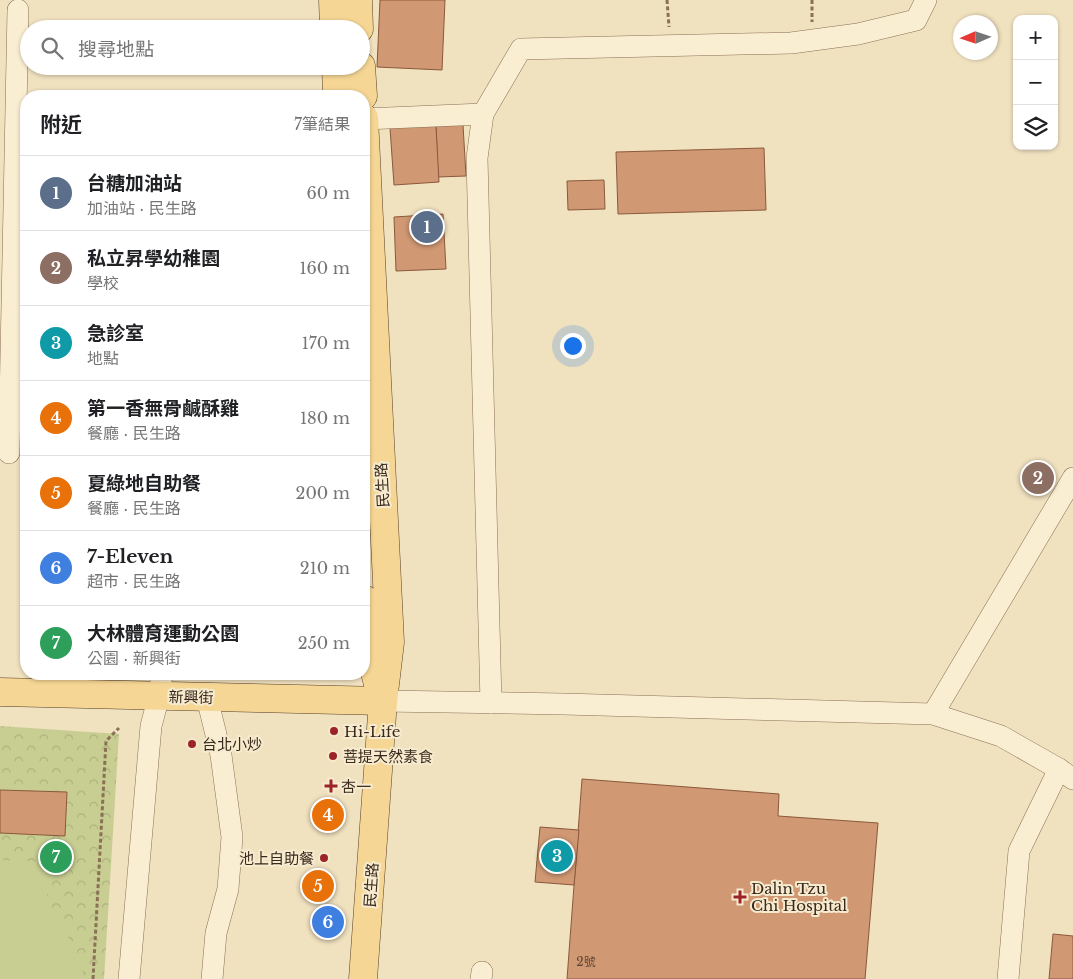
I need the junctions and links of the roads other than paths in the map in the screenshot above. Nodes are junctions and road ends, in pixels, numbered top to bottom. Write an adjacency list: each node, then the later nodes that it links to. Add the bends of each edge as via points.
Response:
1 (333, 0): 5 (main road)
2 (358, 0): 6 (main road)
3 (926, 0): 11 (street, via 916,20 858,34 791,43 521,50)
4 (18, 10): 13 (street)
5 (334, 20)
6 (359, 20)
7 (336, 75): 9 (main road)
8 (362, 75): 10 (main road)
9 (337, 90)
10 (363, 90)
11 (482, 114): 12 (street); 23 (street, via 477,158)
12 (370, 118)
13 (8, 163): 15 (street)
14 (370, 239): 22 (main road, 民生路, via 390,642)
15 (6, 343): 16 (street)
16 (9, 453)
17 (1073, 478): 24 (street)
18 (370, 656): 22 (main road, 民生路)
19 (161, 685): 20 (main road, 新興街); 21 (main road, 新興街); 26 (street, via 151,726)
20 (0, 692)
21 (207, 698): 22 (main road, 新興街); 27 (street, via 221,755 232,837 228,889 216,933)
22 (382, 701): 23 (street); 28 (main road, 民生路)
23 (491, 703): 24 (street)
24 (933, 714): 25 (street, via 1001,736)
25 (1066, 774): 29 (street, via 1019,851)
26 (129, 979)
27 (212, 979)
28 (364, 979)
29 (1008, 979)

